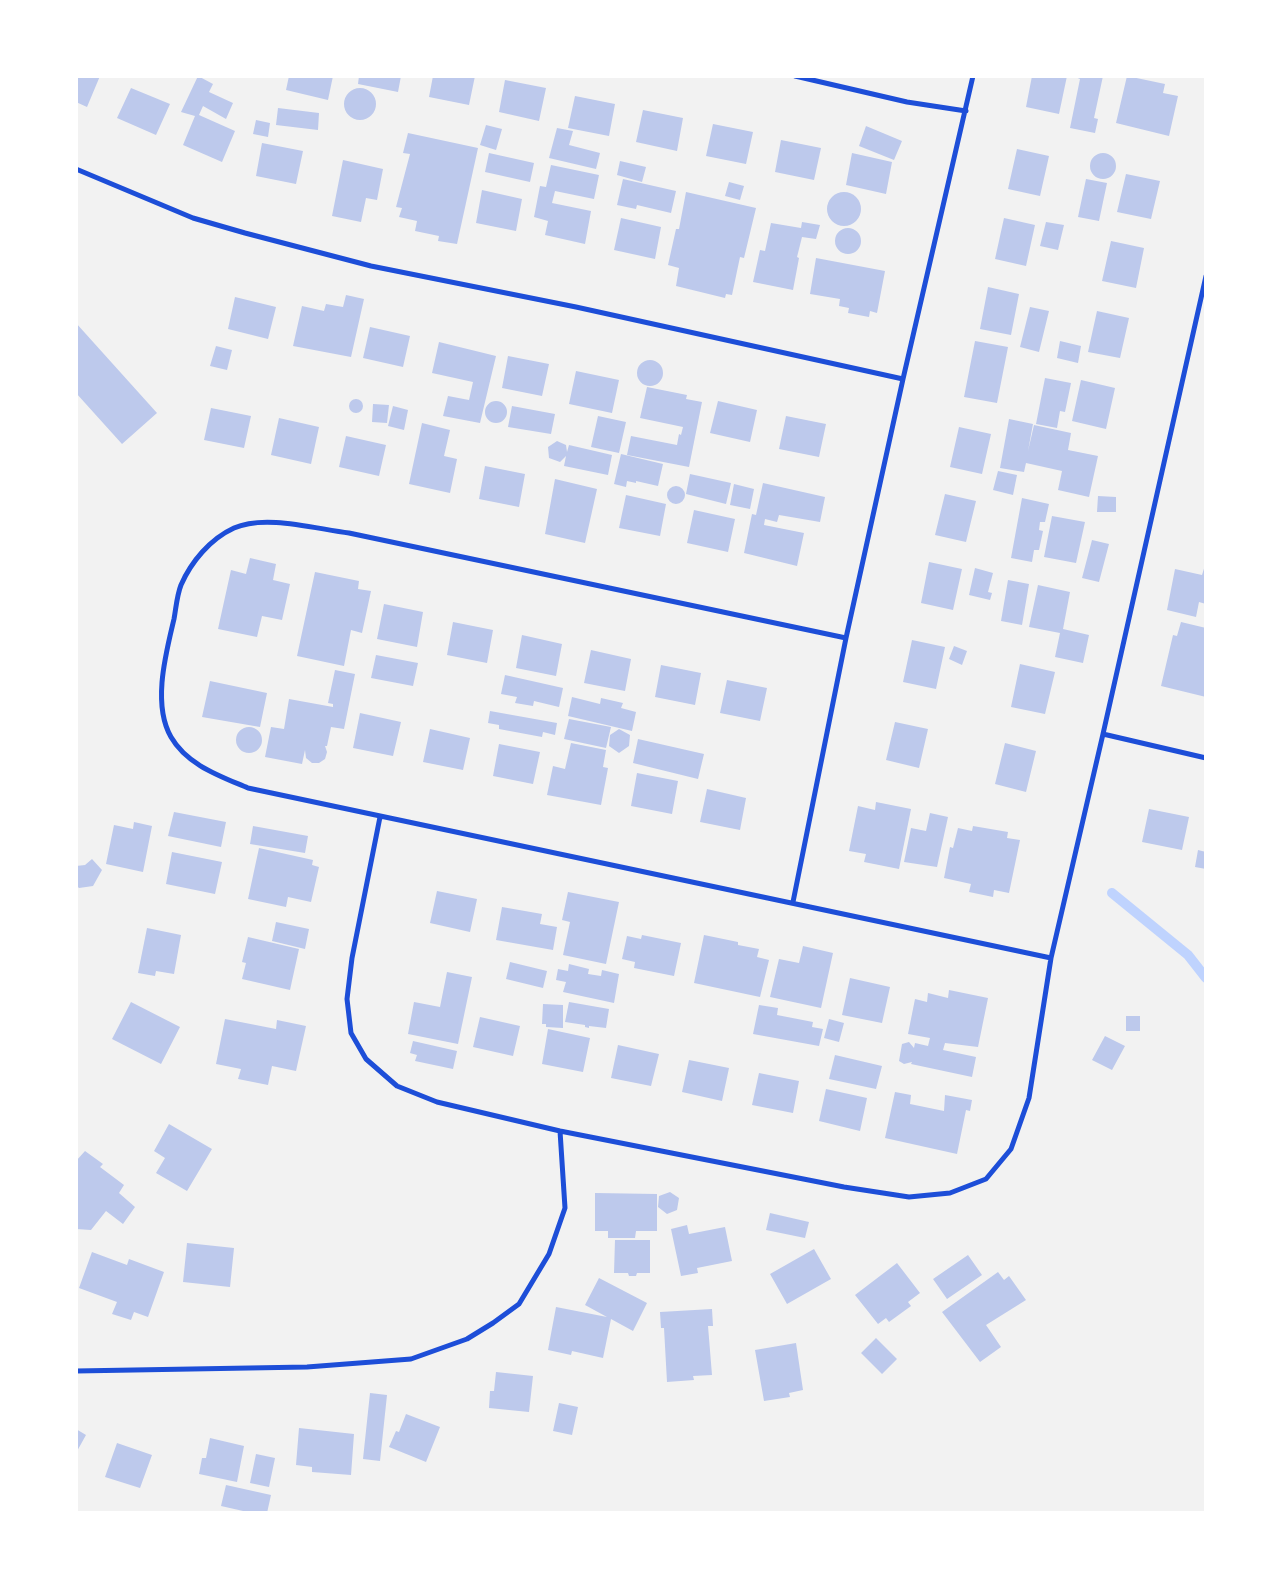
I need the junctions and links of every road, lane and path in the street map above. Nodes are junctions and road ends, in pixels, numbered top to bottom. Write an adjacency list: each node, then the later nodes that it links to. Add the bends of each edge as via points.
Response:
1 (795, 76): 3 (street, via 907,102)
2 (973, 76): 3 (street)
3 (966, 111): 6 (street)
4 (76, 169): 6 (street, via 193,218 361,263)
5 (1206, 276): 8 (street)
6 (903, 379): 7 (street)
7 (846, 638): 10 (street, via 349,533 280,523 251,522 234,528 214,540 198,557 181,586 164,660 161,702 170,736 183,755 248,788); 11 (street)
8 (1103, 734): 9 (street); 12 (street)
9 (1206, 758)
10 (380, 817): 11 (street); 13 (street, via 352,958 347,999 351,1033 366,1059 397,1086 438,1102)
11 (793, 902): 12 (street)
12 (1051, 958): 13 (street, via 1029,1098 1017,1138 986,1179 950,1193 909,1197 844,1187)
13 (560, 1131): 14 (street, via 565,1208 549,1254 519,1304 467,1339 412,1359 307,1367)
14 (76, 1371)

